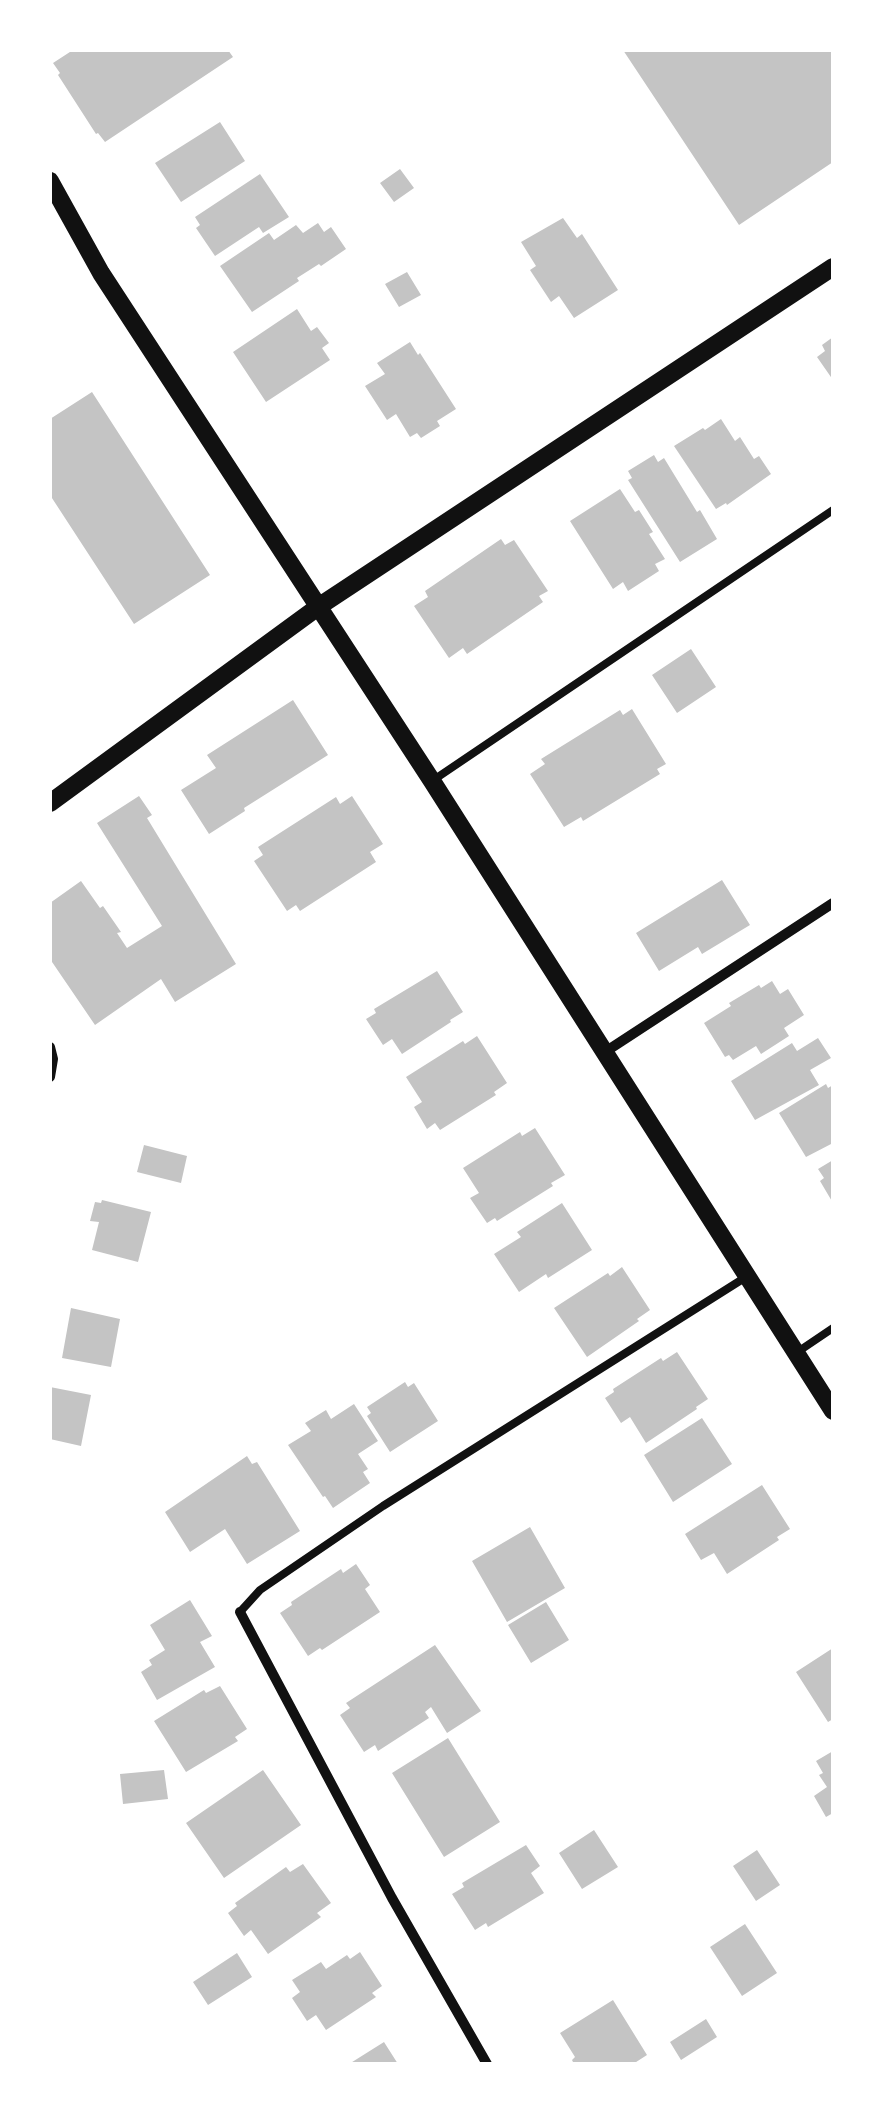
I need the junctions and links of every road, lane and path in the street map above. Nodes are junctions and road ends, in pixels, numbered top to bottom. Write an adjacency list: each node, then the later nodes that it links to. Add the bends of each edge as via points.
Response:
1 (50, 181): 4 (street, via 101,272)
2 (833, 267): 4 (street)
3 (833, 510): 5 (lane)
4 (318, 607): 5 (street); 6 (street)
5 (432, 781): 9 (street)
6 (50, 803)
7 (833, 903): 9 (street)
8 (50, 1047): 10 (street)
9 (605, 1052): 11 (street)
10 (50, 1077)
11 (746, 1277): 13 (street); 15 (lane, via 383,1506 260,1590)
12 (833, 1328): 13 (lane)
13 (796, 1353): 14 (street)
14 (833, 1411)
15 (240, 1612): 16 (street)
16 (487, 2064)

